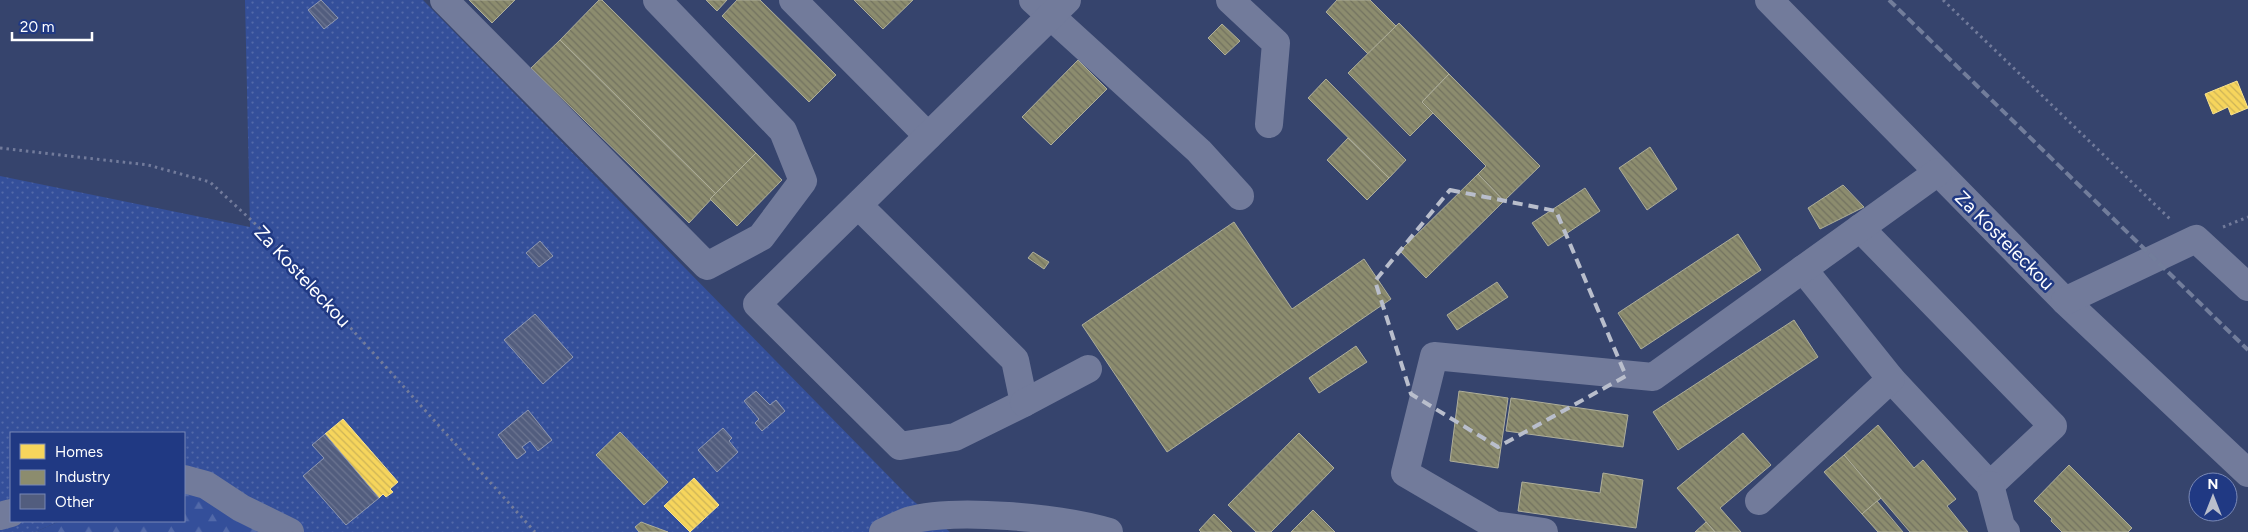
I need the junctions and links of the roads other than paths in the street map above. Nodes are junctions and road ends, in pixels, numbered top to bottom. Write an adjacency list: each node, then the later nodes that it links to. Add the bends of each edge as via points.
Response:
1 (444, 0): 2 (street, via 707,266 760,237 803,181 783,131)
2 (656, 0)
3 (793, 0): 8 (street)
4 (1230, 0): 7 (street, via 1276,43)
5 (1769, 0): 9 (street, Za Kosteleckou)
6 (1050, 6): 8 (street); 10 (street, via 1199,151)
7 (1269, 124)
8 (928, 136): 11 (street)
9 (1938, 172): 12 (street); 15 (street, Za Kosteleckou)
10 (1240, 196)
11 (858, 205): 18 (street, via 1015,360); 18 (street, via 757,304 900,446 955,437)
12 (1860, 228): 13 (street); 21 (street, via 2053,426)
13 (1803, 269): 17 (street); 26 (street, via 1653,377 1434,356 1405,473 1494,525)
14 (2248, 287): 15 (street, via 2196,239)
15 (2065, 301): 19 (street, Za Kosteleckou)
16 (1088, 370): 18 (street)
17 (1891, 379): 21 (street); 22 (street)
18 (1024, 403)
19 (2248, 473)
20 (185, 479): 23 (street, via 206,484 241,508)
21 (1990, 484): 27 (street, via 2000,526)
22 (1759, 500)
23 (290, 532)
24 (883, 532): 25 (street, via 908,521 959,514 1088,526)
25 (1109, 532)
26 (1544, 532)
27 (2006, 532)

